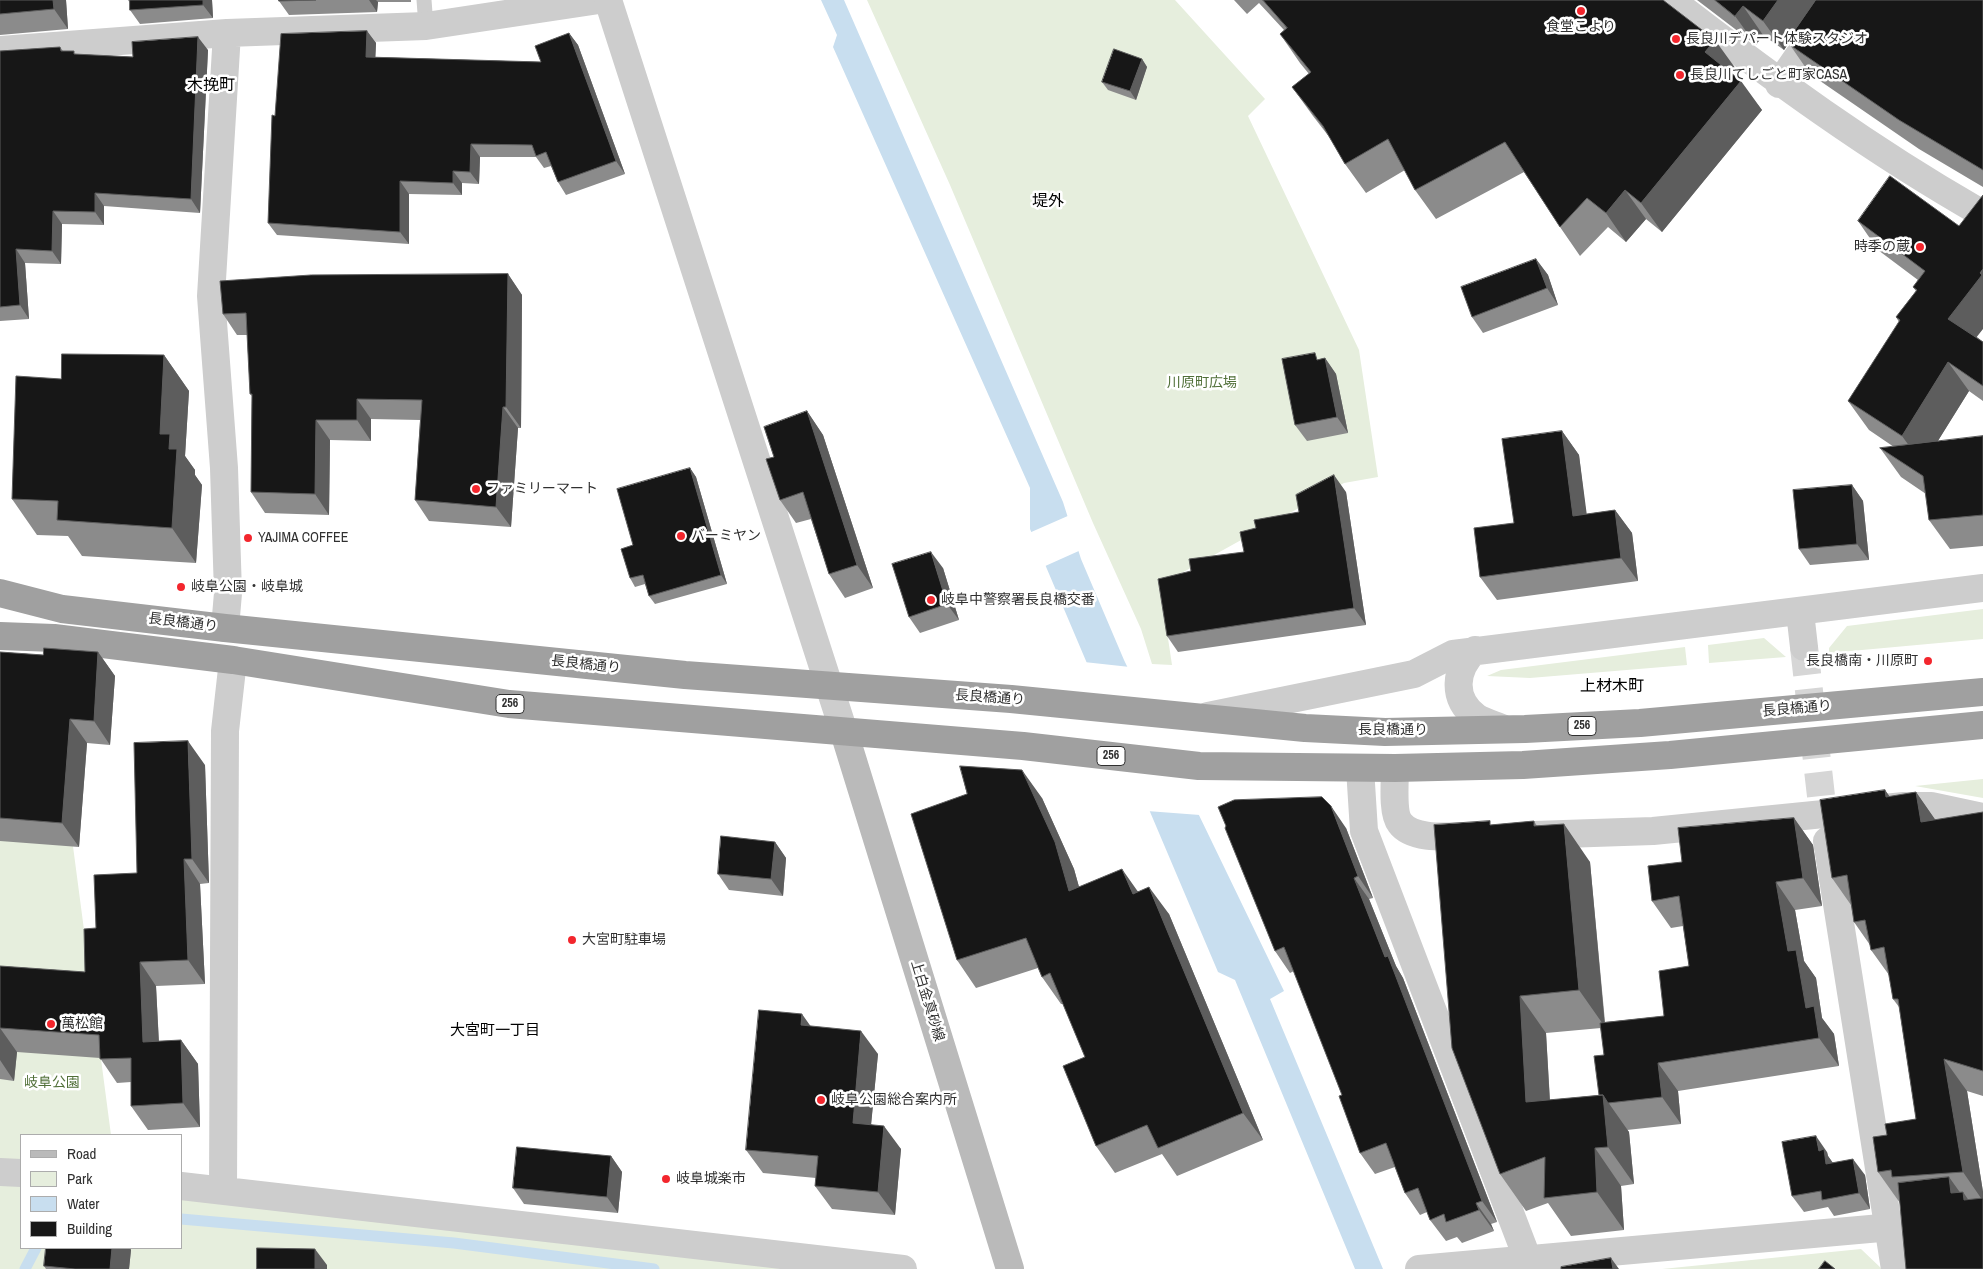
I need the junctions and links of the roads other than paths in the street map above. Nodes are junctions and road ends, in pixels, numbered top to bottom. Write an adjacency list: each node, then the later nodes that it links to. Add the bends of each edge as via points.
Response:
1 (599, 0): 5 (street)
2 (608, 0): 18 (street)
3 (1671, 0): 8 (street)
4 (1837, 0): 8 (street)
5 (425, 13): 6 (street)
6 (227, 32): 7 (street); 13 (street, via 211,296 224,468 228,593)
7 (0, 50)
8 (1780, 84): 9 (street, via 1873,149)
9 (1983, 214)
10 (1983, 588): 12 (street)
11 (0, 593): 13 (highway, 長良橋通り / 256, via 62,609)
12 (1800, 612): 15 (street); 16 (street)
13 (225, 628): 18 (highway, 長良橋通り / 256)
14 (0, 636): 17 (highway, 256, via 54,638)
15 (1804, 647)
16 (1475, 650): 20 (street, via 1452,654 1414,674); 22 (street, via 1464,660 1458,677 1462,702 1476,717)
17 (233, 660): 23 (highway, 256, via 509,704); 31 (street, via 225,731)
18 (831, 687): 20 (highway, 長良橋通り / 256); 23 (street)
19 (1983, 692): 22 (highway, 長良橋通り / 256, via 1640,723)
20 (1192, 716): 22 (highway, 長良橋通り / 256, via 1304,728 1385,732)
21 (1983, 725): 25 (highway, 256, via 1670,755 1523,765)
22 (1504, 729)
23 (844, 732): 24 (highway, 256, via 1023,746 1199,766); 36 (main road, 上白金真砂線)
24 (1360, 768): 25 (highway, 256); 34 (street, via 1364,831)
25 (1395, 768): 26 (street, via 1399,823 1410,832 1433,837 1654,830)
26 (1822, 805): 27 (street, via 1931,806); 33 (street)
27 (1983, 817)
28 (0, 1172): 29 (street)
29 (20, 1173)
30 (182, 1186): 31 (street)
31 (223, 1189): 35 (street)
32 (1983, 1220): 33 (street)
33 (1888, 1227): 34 (street); 38 (street)
34 (1520, 1261): 37 (street)
35 (903, 1269)
36 (1010, 1269)
37 (1419, 1269)
38 (1895, 1269)

